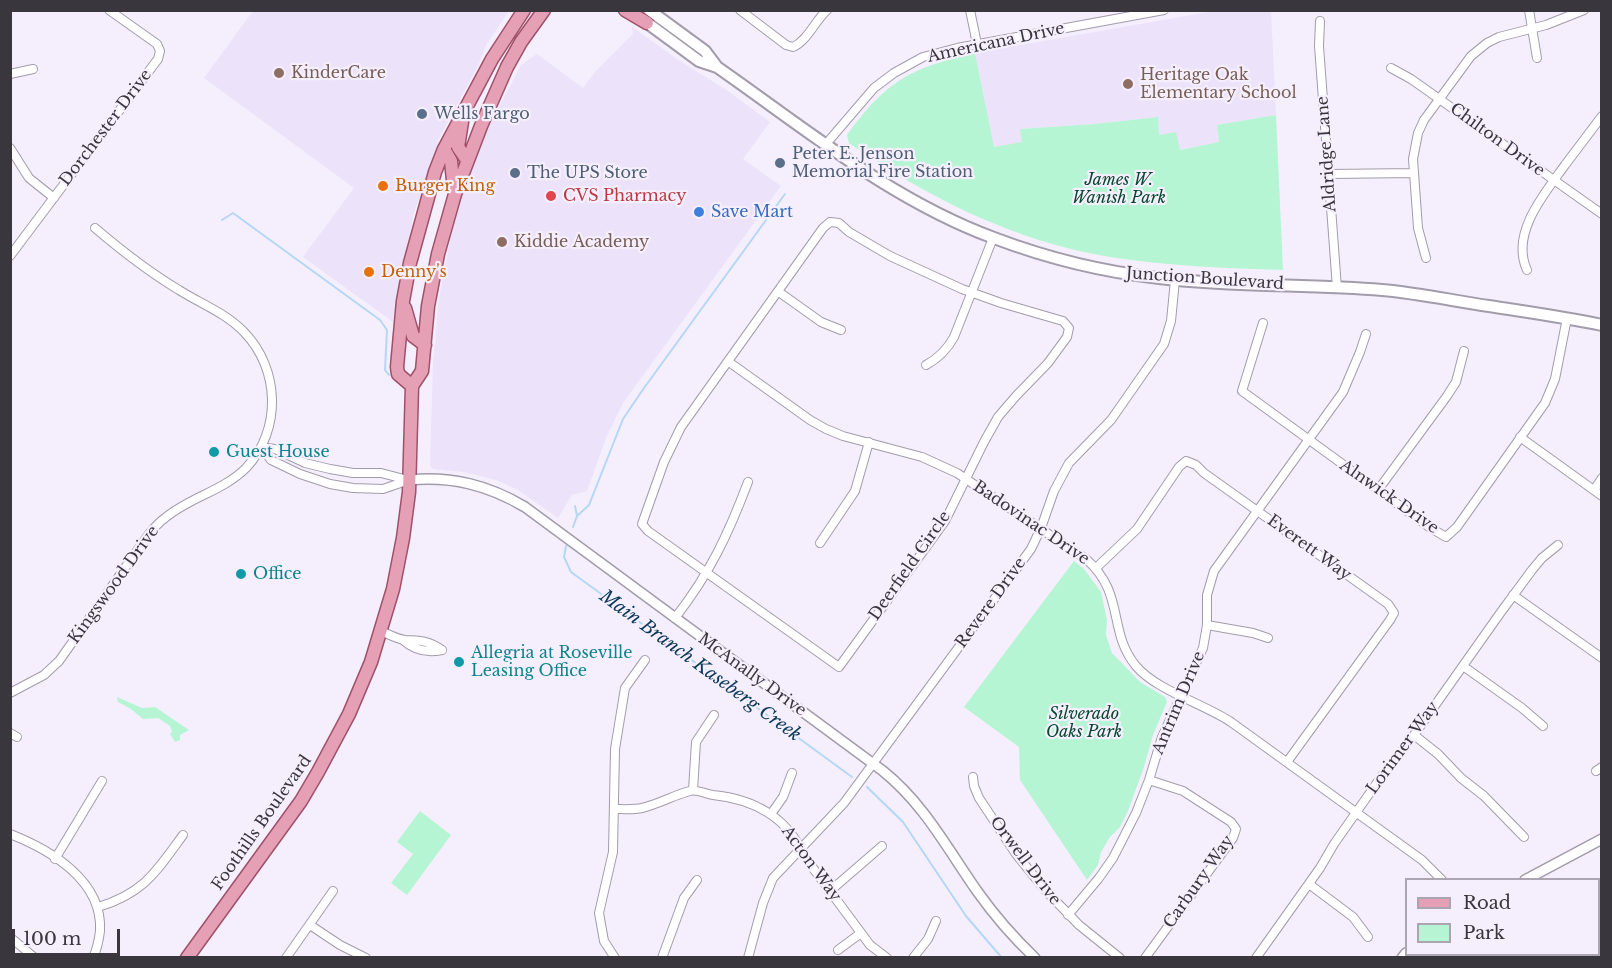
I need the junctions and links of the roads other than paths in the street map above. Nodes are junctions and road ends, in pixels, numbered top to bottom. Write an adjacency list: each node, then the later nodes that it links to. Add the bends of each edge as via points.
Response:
1 (109, 10): 31 (street, Dorchester Drive, via 157,44 158,59)
2 (524, 10): 21 (main road, via 492,59)
3 (544, 10): 26 (main road, Foothills Boulevard, via 507,67)
4 (626, 10): 12 (main road)
5 (630, 10): 12 (main road, Junction Boulevard)
6 (740, 10): 7 (street, via 793,47 800,44)
7 (827, 10)
8 (970, 10): 15 (street)
9 (1164, 10): 15 (street, Americana Drive)
10 (1529, 10): 14 (street)
11 (1584, 10): 14 (street)
12 (648, 17): 23 (main road, Junction Boulevard, via 699,61 717,67)
13 (1320, 21): 28 (street, Aldridge Lane)
14 (1532, 28): 16 (street); 20 (street, via 1479,49)
15 (976, 44): 23 (street, Americana Drive, via 923,57 894,73 864,98)
16 (1537, 58)
17 (1391, 68): 20 (street, Chilton Drive)
18 (33, 69): 19 (street)
19 (10, 74)
20 (1440, 99): 27 (street, via 1418,133); 29 (street, Chilton Drive)
21 (464, 114): 25 (main road); 26 (main road, via 458,147)
22 (1602, 116): 29 (street)
23 (826, 144): 34 (main road, Junction Boulevard, via 918,204)
24 (10, 148): 31 (street, via 29,177)
25 (444, 149): 30 (main road, via 452,161); 42 (main road, via 424,206)
26 (468, 160): 30 (main road, Foothills Boulevard)
27 (1414, 173): 28 (street); 36 (street, via 1420,238)
28 (1329, 174): 39 (street, Aldridge Lane)
29 (1554, 181): 32 (street, Chilton Drive); 37 (street, via 1536,206 1525,237 1522,256)
30 (454, 194): 48 (main road, Foothills Boulevard, via 434,273)
31 (54, 198): 35 (street, Dorchester Drive)
32 (1602, 214)
33 (95, 228): 56 (street, Kingswood Drive, via 145,269 244,332 265,363 271,382 269,427)
34 (993, 238): 38 (main road, Junction Boulevard, via 1068,262); 41 (street)
35 (10, 256)
36 (1426, 258)
37 (1527, 270)
38 (1174, 280): 39 (main road, Junction Boulevard); 65 (street, Revere Drive, via 1171,321 1164,344 1111,420 1069,463 1054,490)
39 (1337, 288): 43 (main road, Junction Boulevard, via 1429,296)
40 (779, 292): 41 (street, Deerfield Circle, via 830,222 838,223 905,264); 46 (street, via 821,322); 50 (street, Deerfield Circle)
41 (972, 292): 51 (street, via 948,348); 58 (street, Deerfield Circle, via 1063,321 1069,328 1048,363 998,417)
42 (403, 301): 48 (main road, via 413,336); 52 (main road, via 398,372)
43 (1567, 318): 45 (main road, Junction Boulevard); 53 (street, Alnwick Drive, via 1550,393)
44 (1263, 323): 54 (street, Alnwick Drive, via 1242,391)
45 (1602, 325)
46 (841, 330)
47 (1366, 334): 54 (street, Antrim Drive, via 1343,392)
48 (425, 345): 52 (main road, Foothills Boulevard, via 422,371)
49 (1464, 351): 61 (street, via 1448,396)
50 (729, 362): 55 (street, Badovinac Drive, via 810,420); 69 (street, Deerfield Circle, via 681,427 642,524)
51 (926, 365)
52 (412, 386): 59 (main road, Foothills Boulevard)
53 (1520, 437): 61 (street, Alnwick Drive, via 1446,537); 62 (street)
54 (1308, 440): 61 (street, Alnwick Drive); 64 (street, Antrim Drive)
55 (868, 442): 58 (street, Badovinac Drive, via 922,457); 66 (street, via 855,490)
56 (261, 447): 59 (street, McAnally Drive, via 330,469 381,473); 59 (street, McAnally Drive, via 271,460 330,484 383,489); 79 (street, Kingswood Drive, via 231,481 166,517 137,550 60,661 44,675)
57 (1602, 478): 62 (street)
58 (966, 479): 65 (street, Badovinac Drive); 69 (street, Deerfield Circle, via 945,521 839,667)
59 (409, 480): 71 (street, McAnally Drive, via 465,482 504,495); 73 (main road, Foothills Boulevard, via 403,538)
60 (748, 482): 69 (street, via 721,550)
61 (1378, 490)
62 (1594, 490): 63 (street)
63 (1602, 496)
64 (1257, 510): 68 (street, Everett Way, via 1186,461 1137,529); 72 (street, Antrim Drive, via 1214,571 1207,595); 84 (street, Everett Way, via 1388,604 1394,613)
65 (1041, 528): 68 (street, Badovinac Drive); 85 (street, Revere Drive, via 1031,549)
66 (820, 543)
67 (1558, 545): 70 (street, Lorimer Way, via 1542,558)
68 (1096, 568): 80 (street, Badovinac Drive, via 1113,599 1119,633 1129,656 1145,675)
69 (707, 574): 71 (street)
70 (1513, 595): 76 (street); 78 (street, Lorimer Way)
71 (675, 618): 85 (street, McAnally Drive)
72 (1207, 625): 74 (street); 80 (street, Antrim Drive, via 1203,648)
73 (381, 631): 75 (street, via 403,640 433,644); 118 (main road, Foothills Boulevard, via 349,714 301,801)
74 (1268, 638)
75 (442, 650)
76 (1602, 658)
77 (645, 660): 91 (street, via 625,688 620,711)
78 (1463, 666): 82 (street); 83 (street, Lorimer Way)
79 (10, 693)
80 (1181, 695): 84 (street, Badovinac Drive, via 1218,713); 88 (street, Antrim Drive)
81 (714, 715): 90 (street, via 696,742)
82 (1542, 726)
83 (1414, 735): 92 (street, Lorimer Way); 96 (street)
84 (1287, 762): 92 (street, Badovinac Drive)
85 (873, 764): 99 (street, Revere Drive, via 844,803); 126 (street, McAnally Drive, via 913,798 984,900)
86 (792, 773): 93 (street)
87 (973, 777): 108 (street, Orwell Drive, via 979,798 1016,854)
88 (1149, 780): 108 (street, Antrim Drive, via 1113,858); 128 (street, Carbury Way, via 1183,791 1236,829)
89 (102, 781): 100 (street)
90 (693, 790): 91 (street, via 640,809); 93 (street, Acton Way, via 740,800)
91 (614, 809): 121 (street, via 613,852 598,913 604,940)
92 (1356, 812): 101 (street, Badovinac Drive); 104 (street, Lorimer Way)
93 (771, 814): 99 (street, Acton Way)
94 (10, 834): 100 (street)
95 (183, 835): 107 (street, via 147,881 127,896)
96 (1524, 837)
97 (1602, 839): 102 (street)
98 (882, 846): 106 (street)
99 (801, 849): 106 (street, Acton Way); 123 (street, Revere Drive, via 770,884)
100 (56, 859): 107 (street, via 81,880)
101 (1441, 878)
102 (1530, 878)
103 (697, 880): 122 (street, via 684,898)
104 (1310, 884): 113 (street, via 1353,917); 115 (street, Lorimer Way)
105 (333, 891): 110 (street)
106 (830, 891): 111 (street, Acton Way)
107 (98, 907): 117 (street, via 100,929)
108 (1068, 915): 127 (street, Orwell Drive)
109 (936, 921): 125 (street)
110 (310, 925): 119 (street); 120 (street)
111 (861, 933): 114 (street); 124 (street, Acton Way)
112 (10, 937): 116 (street)
113 (1368, 937)
114 (838, 950)
115 (1260, 956)
116 (35, 957)
117 (93, 957)
118 (187, 957)
119 (286, 957)
120 (366, 957)
121 (615, 957)
122 (662, 957)
123 (748, 957)
124 (887, 957)
125 (914, 957)
126 (1035, 957)
127 (1120, 957)
128 (1145, 957)

